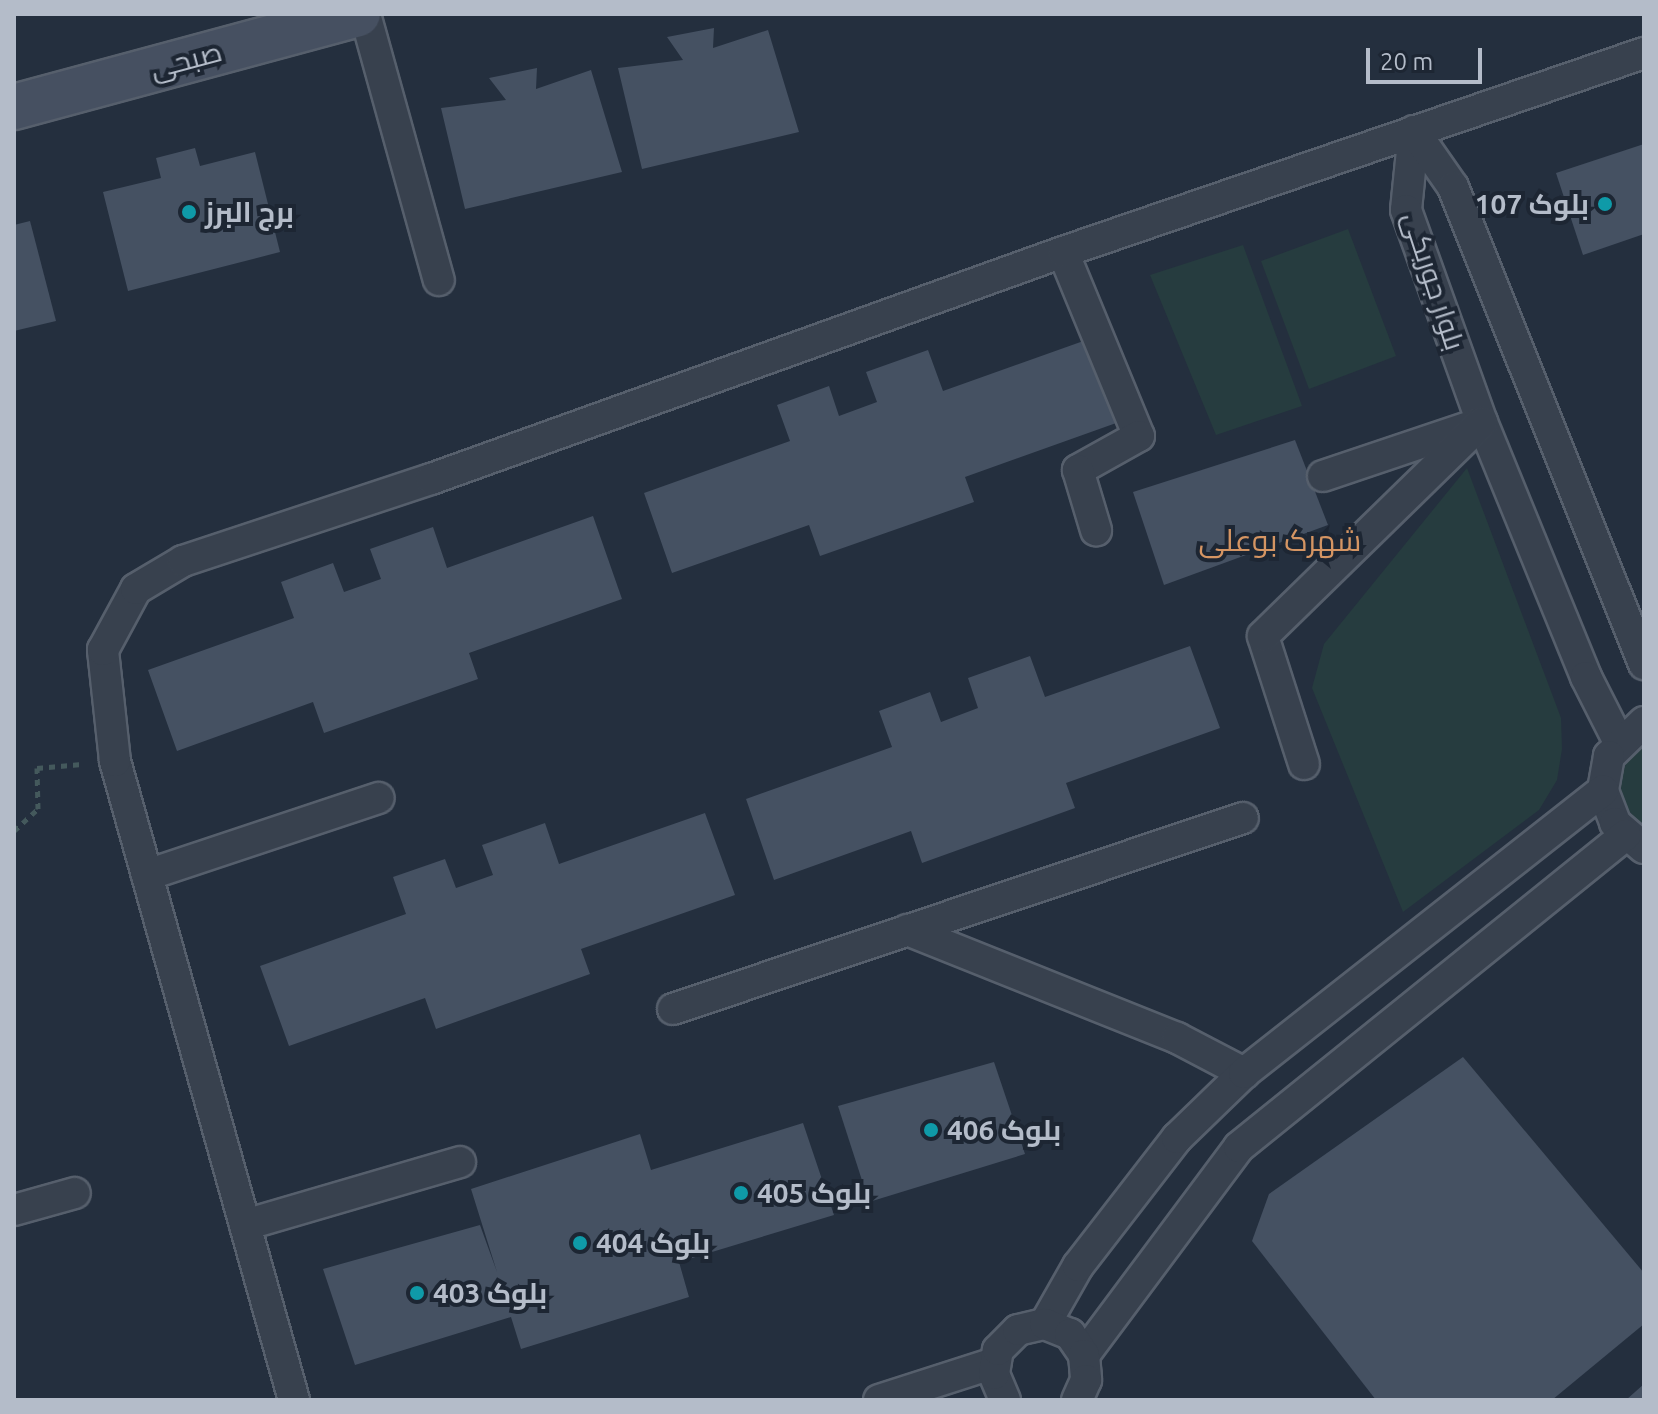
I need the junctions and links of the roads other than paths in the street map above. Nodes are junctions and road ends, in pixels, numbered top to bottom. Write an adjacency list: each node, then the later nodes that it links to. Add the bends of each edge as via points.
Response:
1 (358, 14): 4 (street, صبحی)
2 (365, 14): 7 (street)
3 (1644, 53): 5 (street)
4 (14, 107)
5 (1414, 131): 6 (street); 8 (street, بلوار جوریکی, via 1406,210); 11 (street, بلوار جوریکی, via 1453,187)
6 (1063, 252): 10 (street, via 1139,436 1078,470); 19 (street, via 431,479 183,561 136,589 103,650 115,761)
7 (439, 280)
8 (1482, 422): 9 (street); 13 (street, بلوار جوریکی, via 1586,677); 14 (street, via 1263,636)
9 (1323, 476)
10 (1096, 530)
11 (1644, 664)
12 (1644, 722): 13 (street)
13 (1619, 742): 15 (street, via 1604,773)
14 (1304, 764)
15 (1603, 791): 18 (street, via 1615,823); 22 (street)
16 (379, 798): 19 (street)
17 (1243, 818): 20 (street)
18 (1635, 842): 28 (street, via 1239,1147)
19 (147, 875): 26 (street)
20 (907, 930): 21 (street); 22 (street, via 1177,1038)
21 (673, 1009)
22 (1244, 1073): 27 (street, via 1177,1138 1078,1266)
23 (460, 1162): 26 (street)
24 (75, 1193): 25 (street)
25 (14, 1210)
26 (245, 1225): 31 (street)
27 (1045, 1324): 28 (street, via 1070,1334); 29 (street, via 1018,1330)
28 (1084, 1355): 33 (street, via 1086,1380)
29 (994, 1363): 30 (street); 32 (street)
30 (1002, 1398)
31 (294, 1400)
32 (879, 1400)
33 (1077, 1400)

